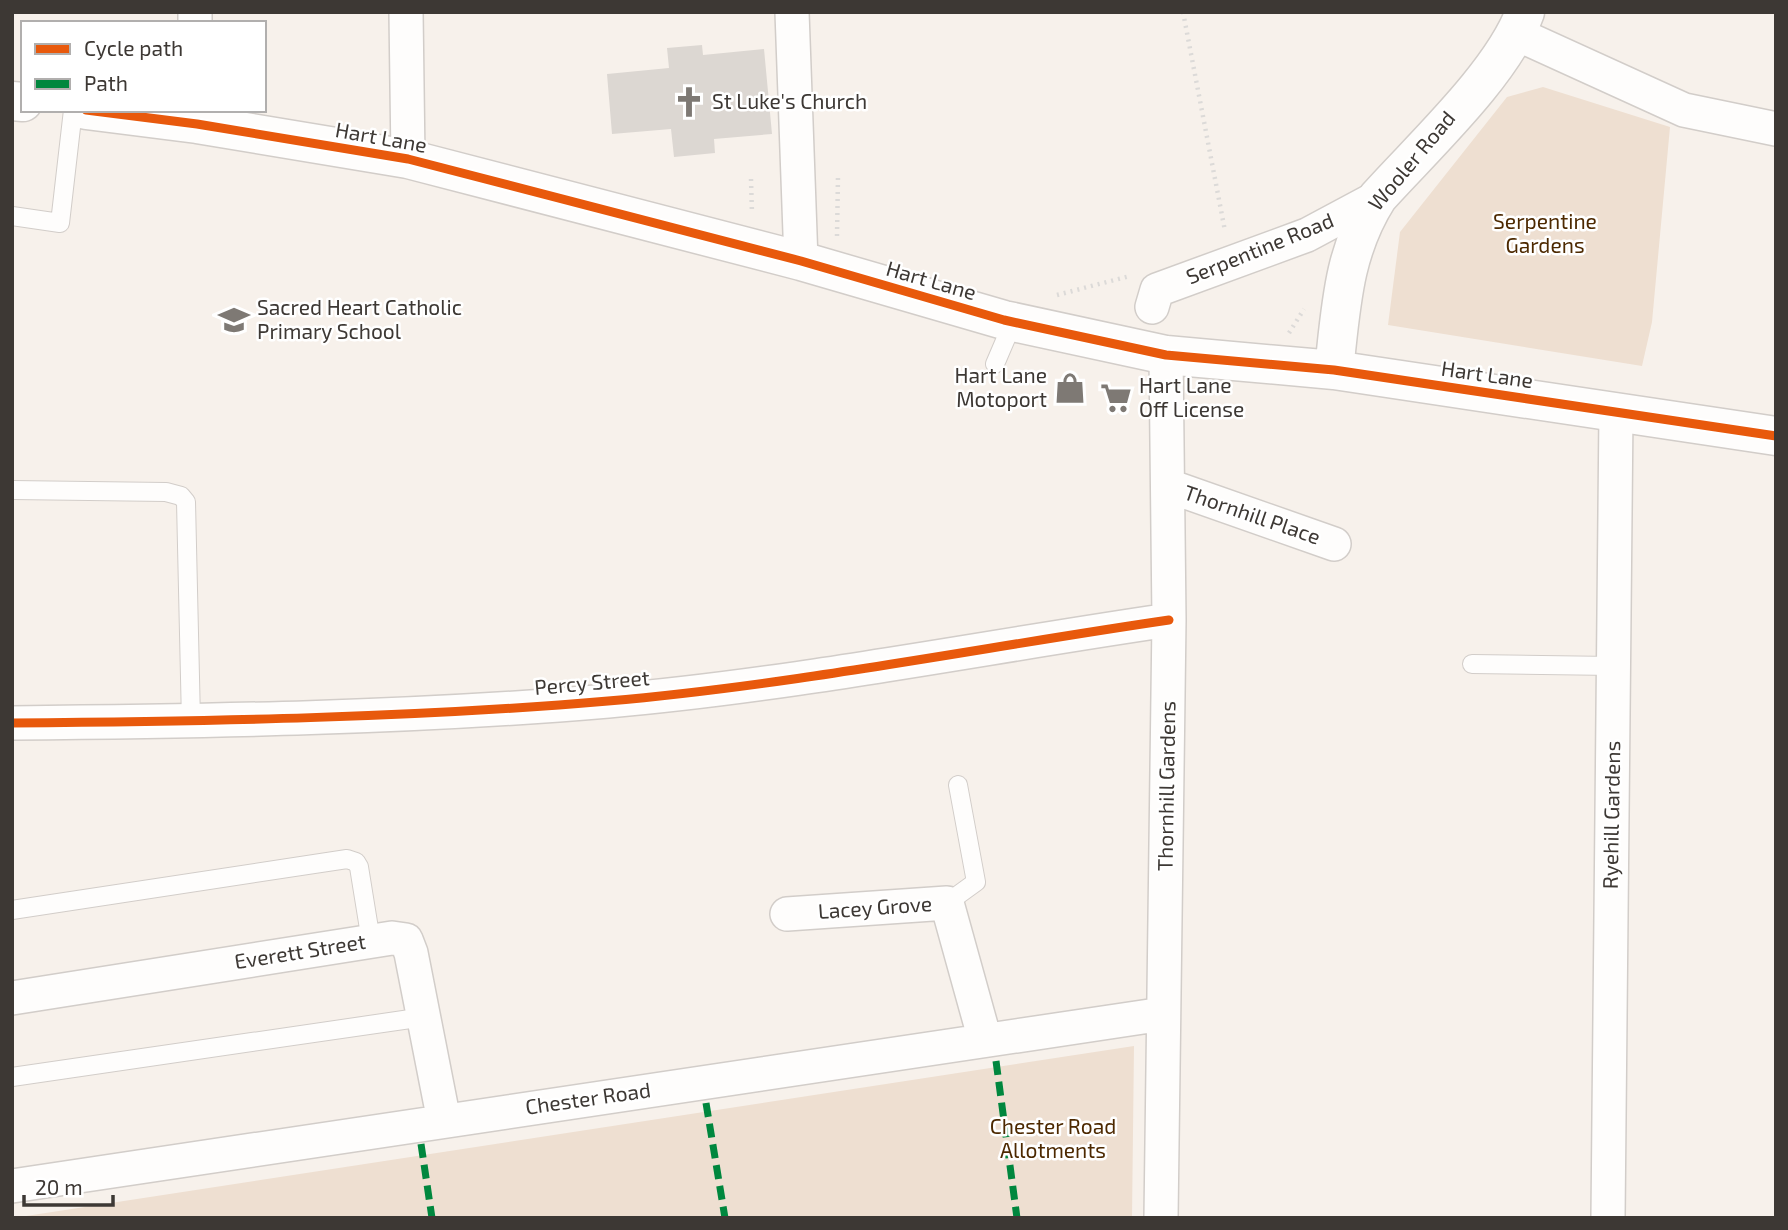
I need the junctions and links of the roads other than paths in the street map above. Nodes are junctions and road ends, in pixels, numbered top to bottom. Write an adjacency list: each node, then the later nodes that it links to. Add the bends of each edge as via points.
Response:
1 (406, 12): 8 (street)
2 (792, 12): 11 (street)
3 (1521, 23): 7 (street, via 1684,110); 9 (street, Wooler Road, via 1494,66)
4 (74, 112): 10 (lane, via 60,223)
5 (118, 112): 6 (street, Hart Lane)
6 (197, 117): 8 (street, Hart Lane)
7 (1776, 129)
8 (408, 159): 11 (street, Hart Lane)
9 (1378, 197): 12 (street, Serpentine Road, via 1307,235 1157,290); 16 (street, Wooler Road, via 1343,278)
10 (12, 216)
11 (801, 261): 13 (street, Hart Lane)
12 (1152, 307)
13 (1013, 321): 14 (street, Hart Lane); 15 (lane)
14 (1166, 355): 16 (street, Hart Lane); 19 (street, Thornhill Gardens)
15 (995, 364)
16 (1334, 370): 17 (street, Hart Lane)
17 (1616, 412): 18 (street, Hart Lane); 24 (street, Ryehill Gardens)
18 (1776, 436)
19 (1169, 486): 21 (street, Thornhill Place); 22 (street, Thornhill Gardens)
20 (12, 489): 25 (lane, via 166,492 186,502)
21 (1334, 544)
22 (1169, 620): 25 (street, Percy Street, via 610,701); 33 (street, Thornhill Gardens)
23 (1472, 664): 24 (lane)
24 (1613, 666): 40 (street, Ryehill Gardens)
25 (191, 722): 26 (street, Percy Street)
26 (12, 723)
27 (958, 785): 28 (lane, via 976,883)
28 (947, 903): 30 (street, Lacey Grove); 35 (street, Lacey Grove)
29 (12, 910): 31 (lane, via 347,859 359,867)
30 (787, 914)
31 (371, 941): 32 (street, Everett Street); 34 (street, Everett Street, via 406,940)
32 (12, 998)
33 (1163, 1014): 35 (street, Chester Road); 39 (street, Thornhill Gardens)
34 (424, 1017): 36 (lane); 37 (street, Everett Street)
35 (985, 1040): 37 (street, Chester Road)
36 (12, 1077)
37 (444, 1121): 38 (street, Chester Road)
38 (12, 1186)
39 (1161, 1218)
40 (1608, 1218)

